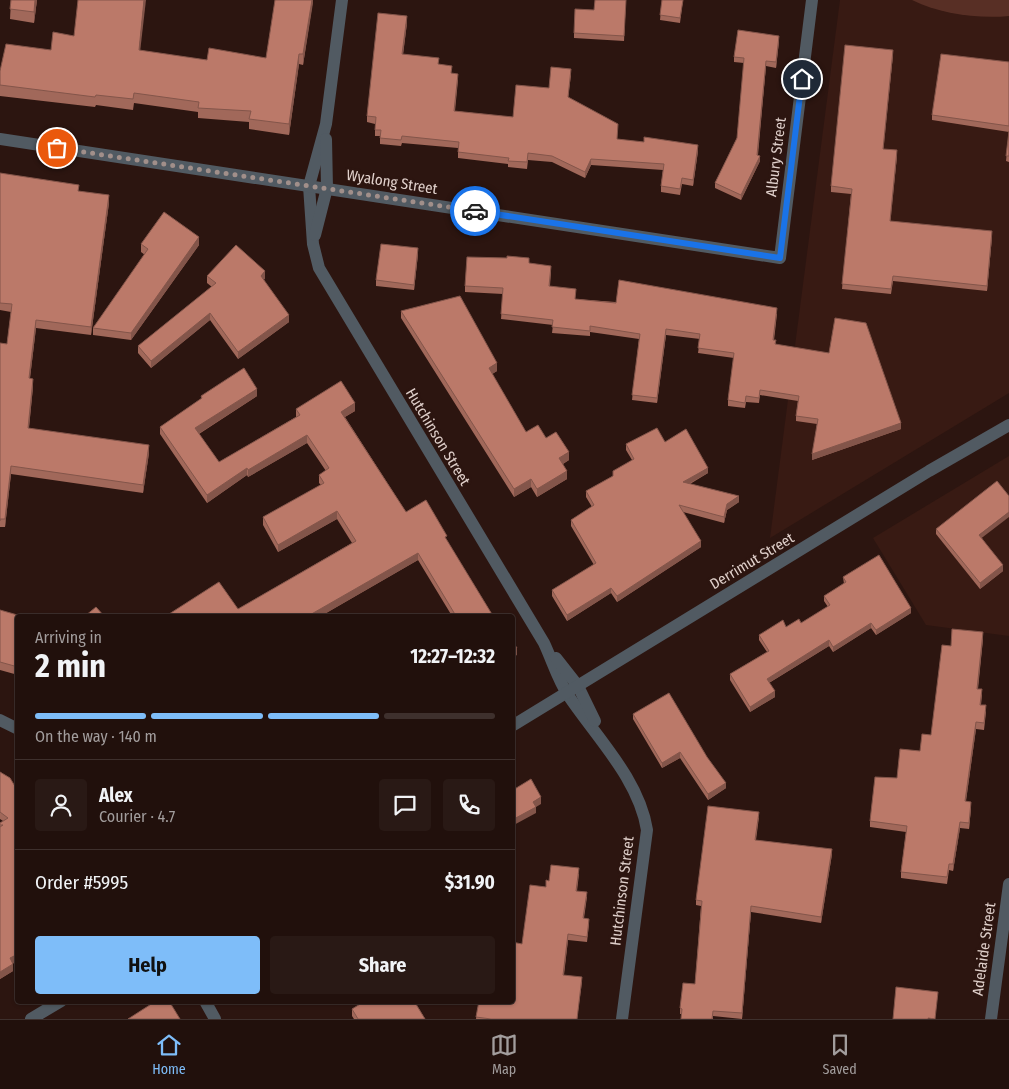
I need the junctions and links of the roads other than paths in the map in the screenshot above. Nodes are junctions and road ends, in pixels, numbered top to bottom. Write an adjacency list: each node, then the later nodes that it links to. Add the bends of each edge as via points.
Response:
1 (342, 0): 3 (street)
2 (812, 0): 8 (street, Albury Street)
3 (326, 124): 5 (street, Hutchinson Street); 6 (street, Hutchinson Street)
4 (0, 139): 5 (street, Wyalong Street)
5 (309, 186): 6 (street, Wyalong Street); 7 (street, Hutchinson Street)
6 (327, 188): 7 (street, Hutchinson Street); 8 (street, Wyalong Street)
7 (313, 244): 10 (street, Hutchinson Street, via 319,268 332,291)
8 (780, 258)
9 (1009, 425): 11 (street, Derrimut Street)
10 (544, 643): 11 (street, Hutchinson Street); 12 (street, Hutchinson Street)
11 (578, 686): 12 (street, Derrimut Street); 16 (street, Hutchinson Street)
12 (567, 693): 14 (street, Derrimut Street); 16 (street, Hutchinson Street)
13 (0, 720): 15 (street)
14 (515, 724)
15 (15, 728)
16 (606, 746): 22 (street, Hutchinson Street, via 644,810 646,830)
17 (1009, 884): 23 (street, Adelaide Street)
18 (56, 1004): 20 (street)
19 (207, 1004): 21 (street)
20 (31, 1019)
21 (215, 1019)
22 (622, 1019)
23 (991, 1019)

